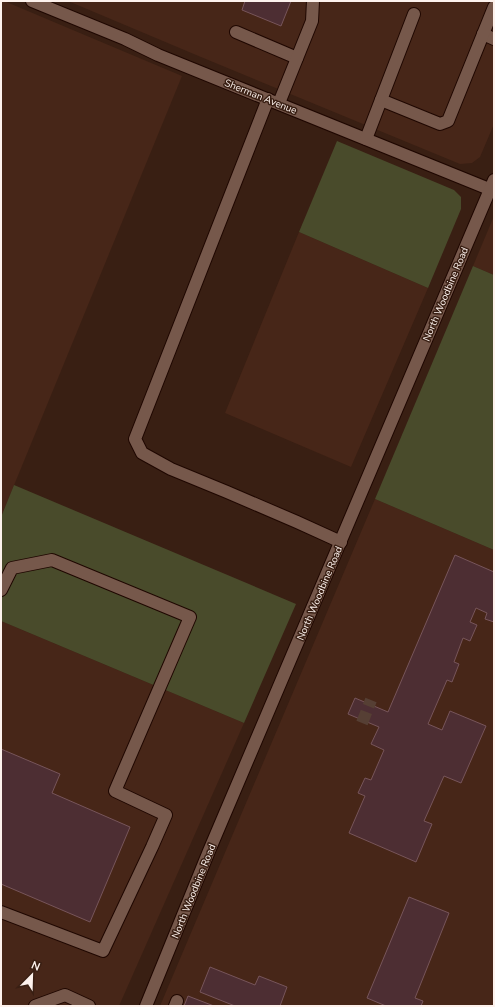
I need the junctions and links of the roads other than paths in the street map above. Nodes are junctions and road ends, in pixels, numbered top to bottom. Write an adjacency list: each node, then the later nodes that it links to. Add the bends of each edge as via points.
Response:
1 (32, 1): 9 (street, Sherman Avenue)
2 (313, 1): 7 (street, via 312,21)
3 (494, 7): 6 (street)
4 (414, 14): 8 (street)
5 (236, 32): 7 (street)
6 (488, 37): 8 (street, via 448,121 440,124)
7 (298, 58): 9 (street)
8 (381, 100): 10 (street)
9 (274, 101): 10 (street, Sherman Avenue); 12 (street, via 135,439 142,454 171,469)
10 (366, 139): 11 (street, Sherman Avenue)
11 (493, 187): 12 (street, North Woodbine Road)
12 (341, 542): 17 (street, North Woodbine Road)
13 (1, 590): 14 (street, via 12,568 52,560 190,617 115,790 166,815 103,951)
14 (1, 912)
15 (35, 1006): 16 (street, via 65,995)
16 (89, 1006)
17 (146, 1006)

